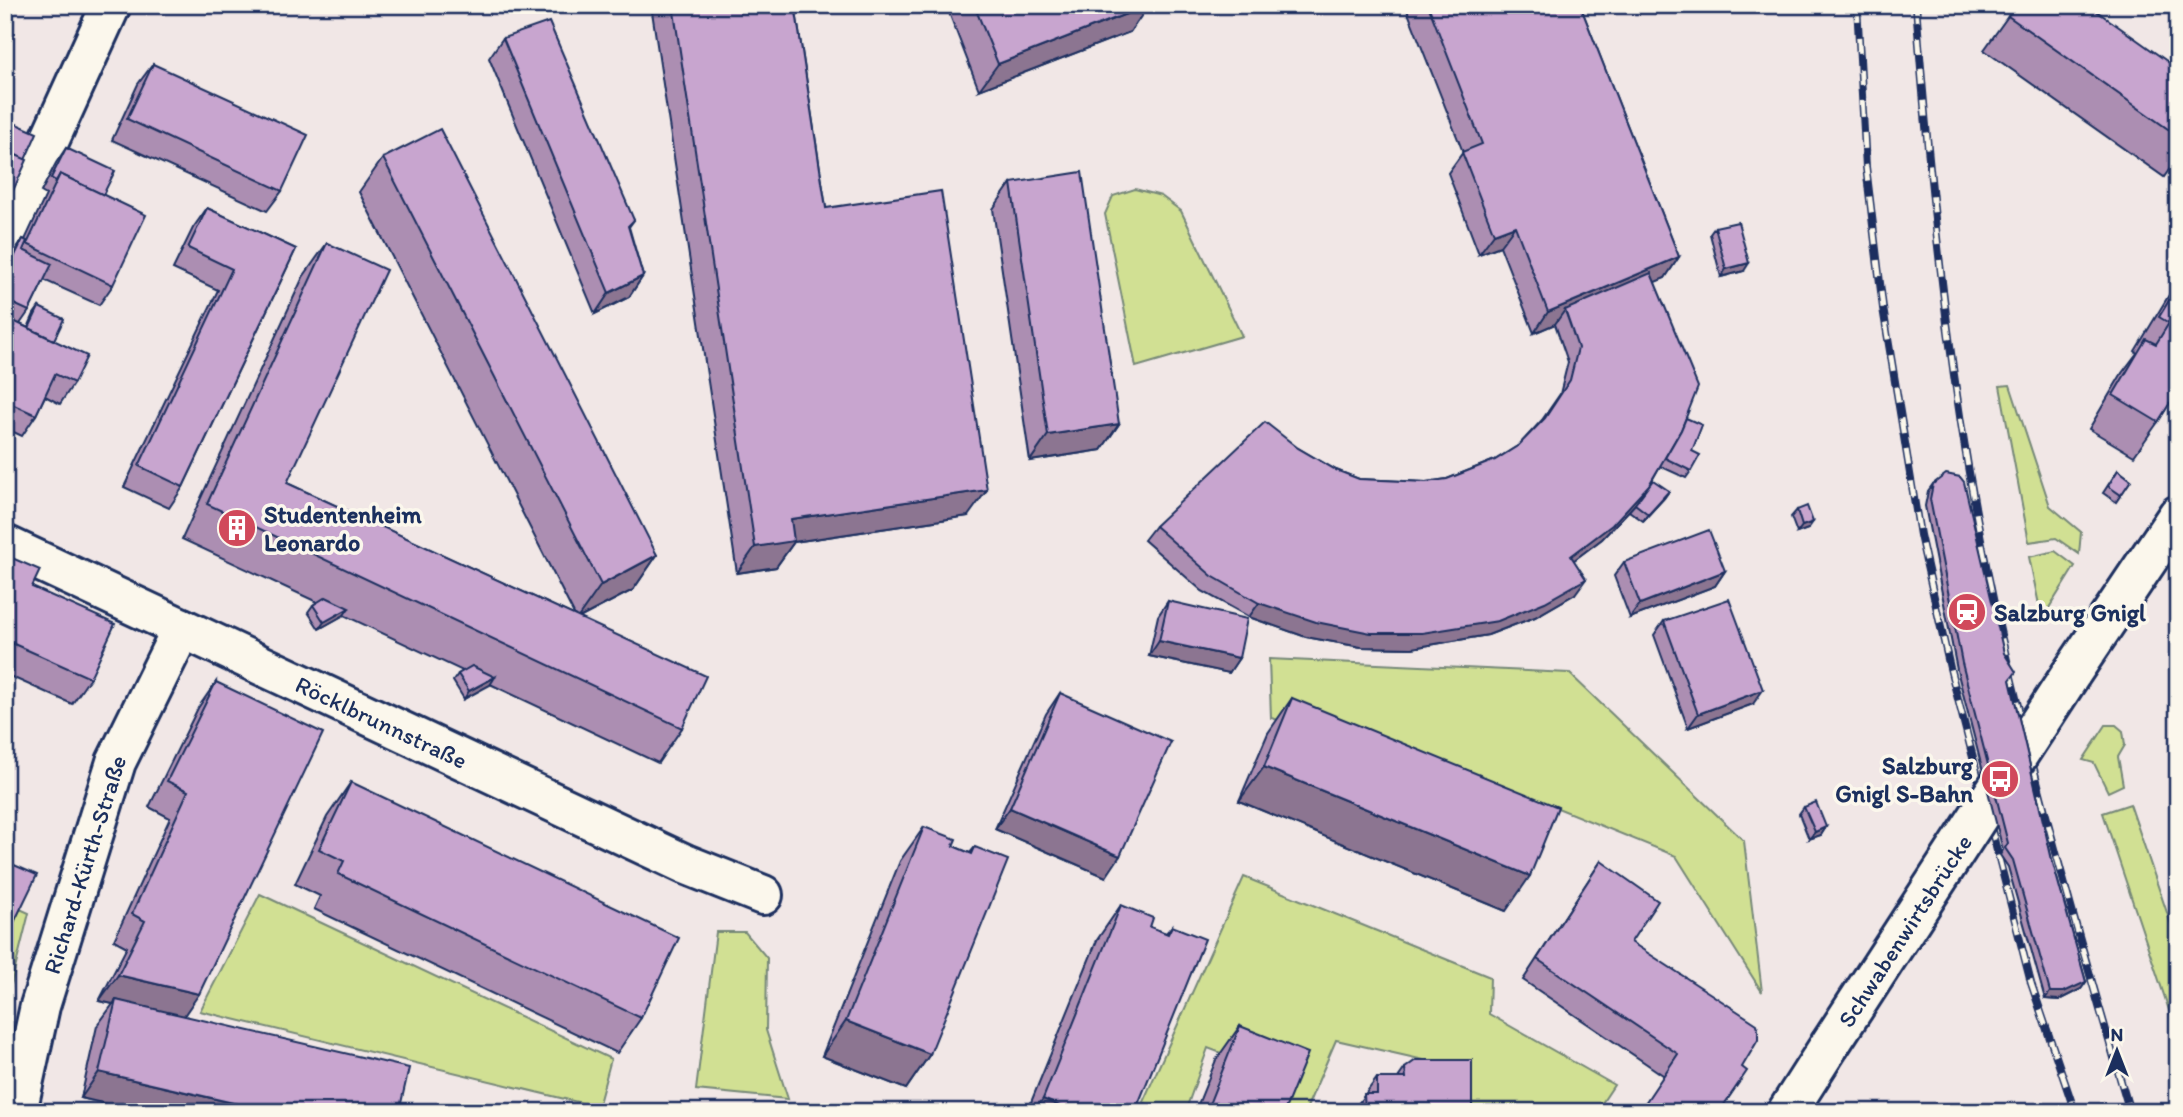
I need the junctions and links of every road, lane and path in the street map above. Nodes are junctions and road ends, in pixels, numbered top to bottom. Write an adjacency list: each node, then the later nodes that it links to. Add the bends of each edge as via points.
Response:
1 (111, 5): 2 (street)
2 (5, 238)
3 (2178, 515): 8 (street, Schwabenwirtsbrücke, bridge)
4 (5, 545): 5 (street, Röcklbrunnstraße)
5 (182, 628): 6 (street, Röcklbrunnstraße, via 685,864); 7 (street, Richard-Kürth-Straße, via 116,762 40,1006)
6 (763, 895)
7 (17, 1112)
8 (1787, 1112)

